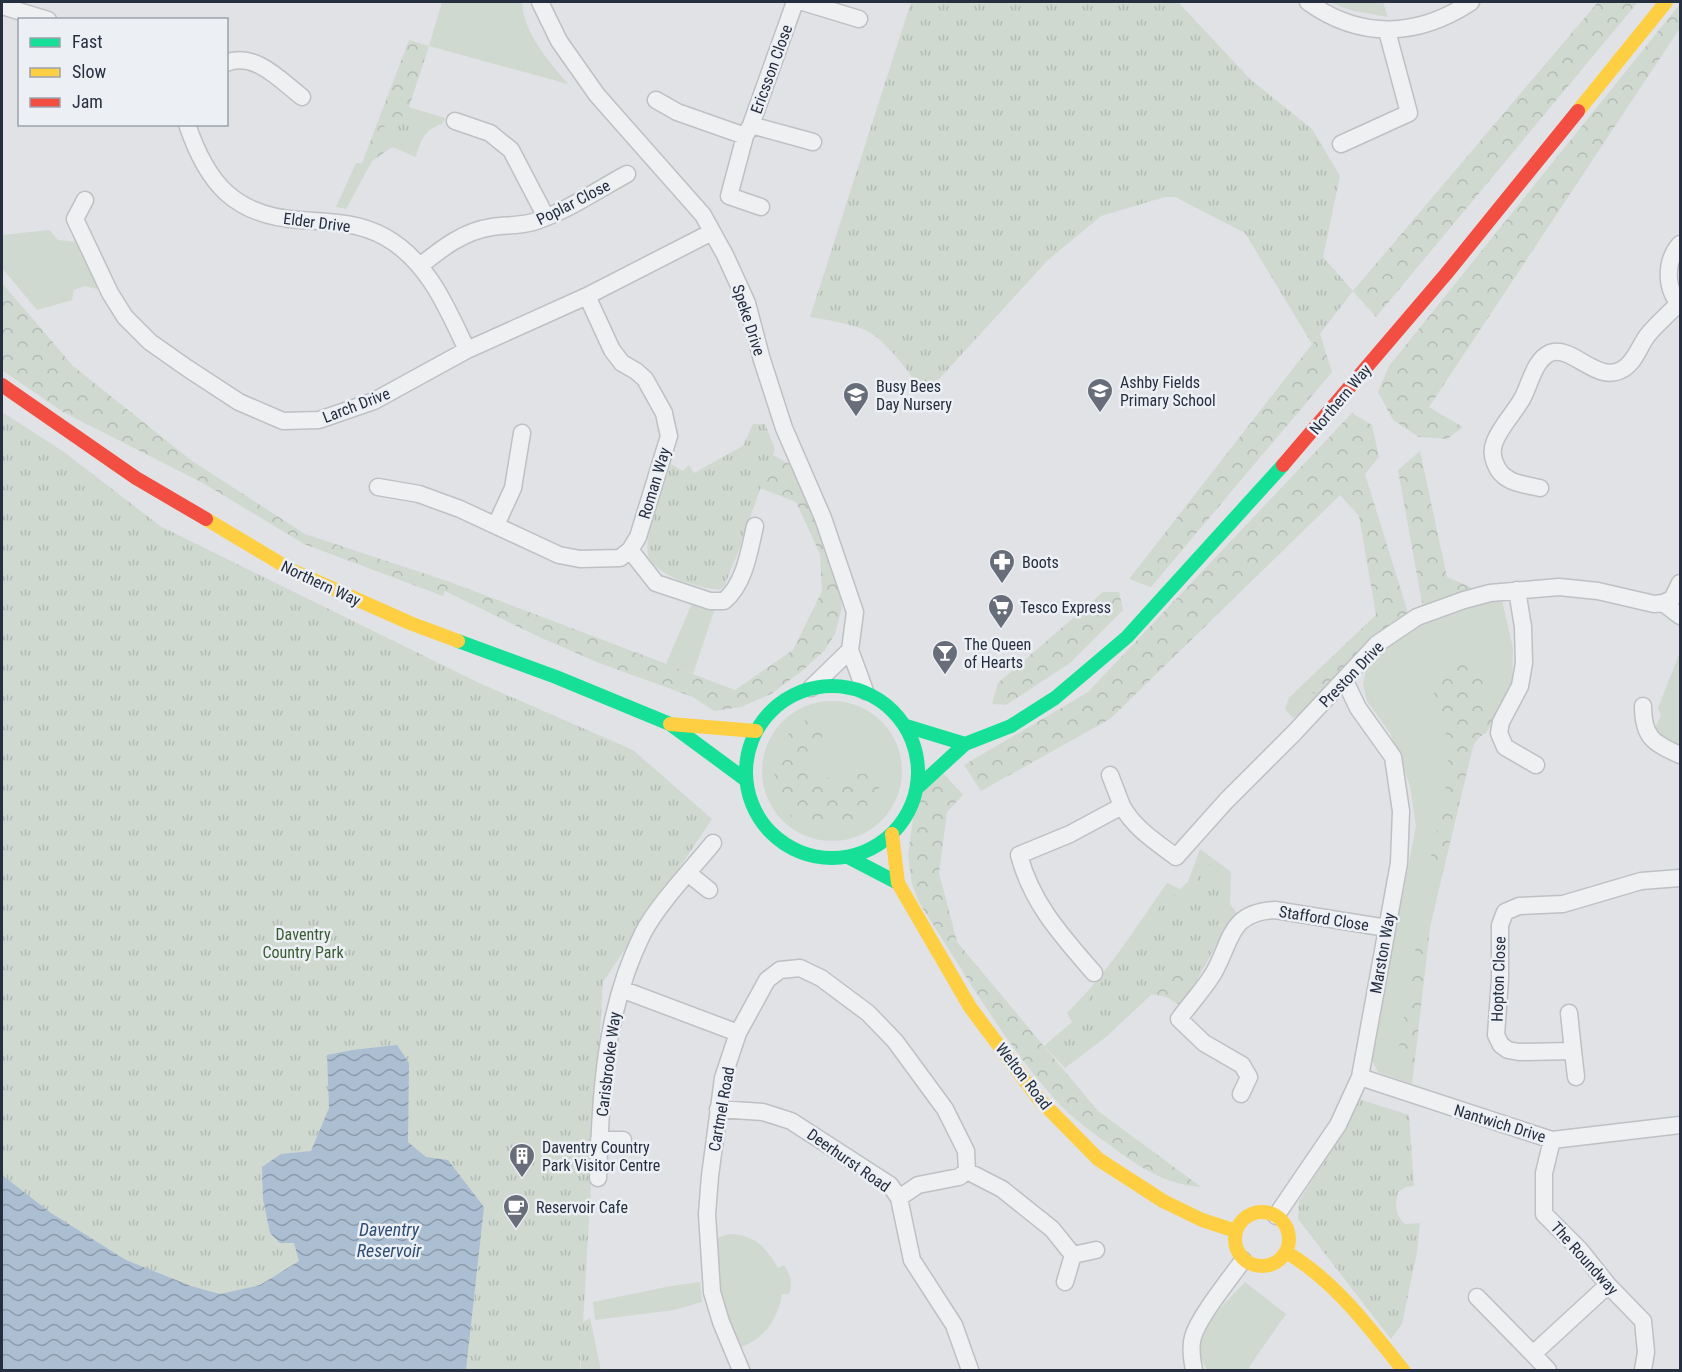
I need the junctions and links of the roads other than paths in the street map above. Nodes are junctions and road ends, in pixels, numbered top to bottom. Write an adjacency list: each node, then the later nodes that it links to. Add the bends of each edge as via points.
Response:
1 (540, 2): 23 (street, Speke Drive, via 559,41 597,95 684,191)
2 (795, 2): 16 (street, Ericsson Close)
3 (803, 2): 9 (street)
4 (1308, 2): 10 (street, via 1350,22)
5 (1471, 2): 10 (street, via 1437,20)
6 (1666, 2): 48 (main road, Northern Way, via 1439,283 1265,486 1127,637 1055,698 1011,726)
7 (2, 6): 8 (street)
8 (41, 18)
9 (859, 19)
10 (1387, 31): 18 (street, via 1409,113)
11 (228, 63): 12 (street, via 244,60 259,64)
12 (302, 96)
13 (656, 100): 16 (street, via 677,112)
14 (455, 121): 22 (street, via 490,133 511,150)
15 (188, 126): 25 (street, Elder Drive, via 209,174 245,207 262,215 360,227 385,237)
16 (748, 130): 17 (street); 21 (street, Ericsson Close, via 729,196)
17 (813, 142)
18 (1341, 144)
19 (627, 174): 22 (street, Poplar Close)
20 (85, 200): 28 (street, Larch Drive, via 75,219 125,317 150,342 187,368 239,402 284,421 319,420 374,401)
21 (760, 207)
22 (546, 217): 25 (street, Poplar Close, via 532,223 475,231 456,239)
23 (712, 232): 26 (street, Larch Drive); 40 (street, Speke Drive, via 747,303 784,428 840,564 855,612)
24 (1680, 244): 27 (street, via 1668,272)
25 (420, 266): 28 (street, Elder Drive)
26 (587, 296): 28 (street, Larch Drive); 35 (street, Roman Way, via 612,350 622,363 645,379 664,413 669,436 638,537)
27 (1679, 304): 32 (street, via 1655,326 1622,370 1592,368 1563,352 1542,359 1492,450 1500,473 1509,480)
28 (467, 350)
29 (2, 385): 45 (main road, Northern Way, via 136,478 293,571 410,623)
30 (522, 433): 33 (street, via 513,488)
31 (378, 487): 33 (street, via 418,494)
32 (1540, 488)
33 (496, 525): 35 (street, via 559,555 580,560 620,558)
34 (755, 526): 35 (street, via 738,585 724,601 710,601 656,583)
35 (630, 550)
36 (1680, 583): 38 (street, via 1672,599)
37 (1516, 590): 38 (street, Preston Drive, via 1559,587); 41 (street, Preston Drive, via 1464,600 1417,617 1377,644); 50 (street, via 1524,663 1520,686 1499,733 1505,747)
38 (1663, 603): 39 (street, Preston Drive)
39 (1680, 616)
40 (850, 650): 42 (street); 43 (street, Speke Drive)
41 (1345, 681): 54 (street, Preston Drive, via 1176,857 1145,833); 62 (street, Marston Way, via 1358,708 1393,757 1401,811 1399,863)
42 (812, 688): 43 (main road, via 841,686); 47 (main road, via 784,700)
43 (865, 692): 46 (main road, via 891,708)
44 (1643, 706): 49 (street, via 1643,723 1649,737)
45 (670, 724): 47 (main road); 52 (main road)
46 (906, 726): 48 (main road); 53 (main road, via 917,756)
47 (756, 731): 52 (main road, via 746,761)
48 (965, 744): 53 (main road)
49 (1680, 755)
50 (1536, 765)
51 (1110, 775): 54 (street)
52 (746, 780): 57 (main road, via 758,817 782,842 813,856)
53 (917, 788): 55 (main road, via 910,809)
54 (1122, 806): 63 (street, via 1019,855 1026,879 1056,929)
55 (892, 834): 57 (main road, via 869,850); 60 (main road, Welton Road)
56 (712, 843): 58 (street, Carisbrooke Way)
57 (848, 857): 60 (main road)
58 (689, 874): 61 (street); 64 (street, Carisbrooke Way, via 644,931)
59 (1680, 878): 67 (street, Hopton Close, via 1641,881 1563,904 1519,906 1505,912 1500,925 1497,1035 1501,1045 1519,1052)
60 (898, 883): 80 (main road, Welton Road, via 970,1007 1038,1098 1098,1159 1163,1201)
61 (709, 890)
62 (1387, 928): 68 (street, Marston Way); 70 (street, Stafford Close, via 1275,910 1259,911 1237,924 1213,974 1179,1019 1204,1043 1242,1065 1250,1077)
63 (1094, 973)
64 (621, 989): 66 (street, Carisbrooke Way); 73 (street, Carisbrooke Way, via 611,1022)
65 (1569, 1013): 67 (street)
66 (738, 1033): 71 (street, Cartmel Road, via 723,1078); 76 (street, Cartmel Road, via 766,980 780,970 800,968 821,978 868,1014 902,1050 945,1109 966,1151)
67 (1573, 1051): 69 (street)
68 (1360, 1077): 75 (street, Nantwich Drive); 79 (street, Marston Way, via 1338,1125)
69 (1576, 1077)
70 (1241, 1094)
71 (718, 1109): 78 (street, Deerhurst Road, via 763,1112 791,1121 890,1185); 89 (street, Cartmel Road, via 707,1214 712,1292)
72 (1680, 1125): 75 (street, Nantwich Drive)
73 (600, 1140): 74 (street, Carisbrooke Way); 77 (street, Carisbrooke Way)
74 (623, 1140)
75 (1552, 1140): 86 (street, The Roundway, via 1544,1173 1544,1214)
76 (967, 1171): 78 (street, via 959,1177 918,1185); 83 (street, via 1002,1190 1045,1223)
77 (598, 1178)
78 (898, 1198): 90 (street, Deerhurst Road, via 912,1260 954,1325)
79 (1276, 1216): 80 (main road, via 1257,1212 1241,1222); 82 (main road, via 1288,1232)
80 (1236, 1231): 84 (main road, via 1235,1246)
81 (1096, 1250): 83 (street)
82 (1286, 1252): 84 (main road, via 1267,1266); 92 (main road, via 1331,1284)
83 (1073, 1255): 85 (street)
84 (1244, 1260): 91 (street, via 1193,1337)
85 (1065, 1282)
86 (1608, 1285): 88 (street); 94 (street, The Roundway, via 1642,1321 1646,1352)
87 (1477, 1297): 88 (street)
88 (1533, 1354): 93 (street)
89 (741, 1371)
90 (970, 1371)
91 (1194, 1371)
92 (1403, 1371)
93 (1548, 1371)
94 (1643, 1371)

